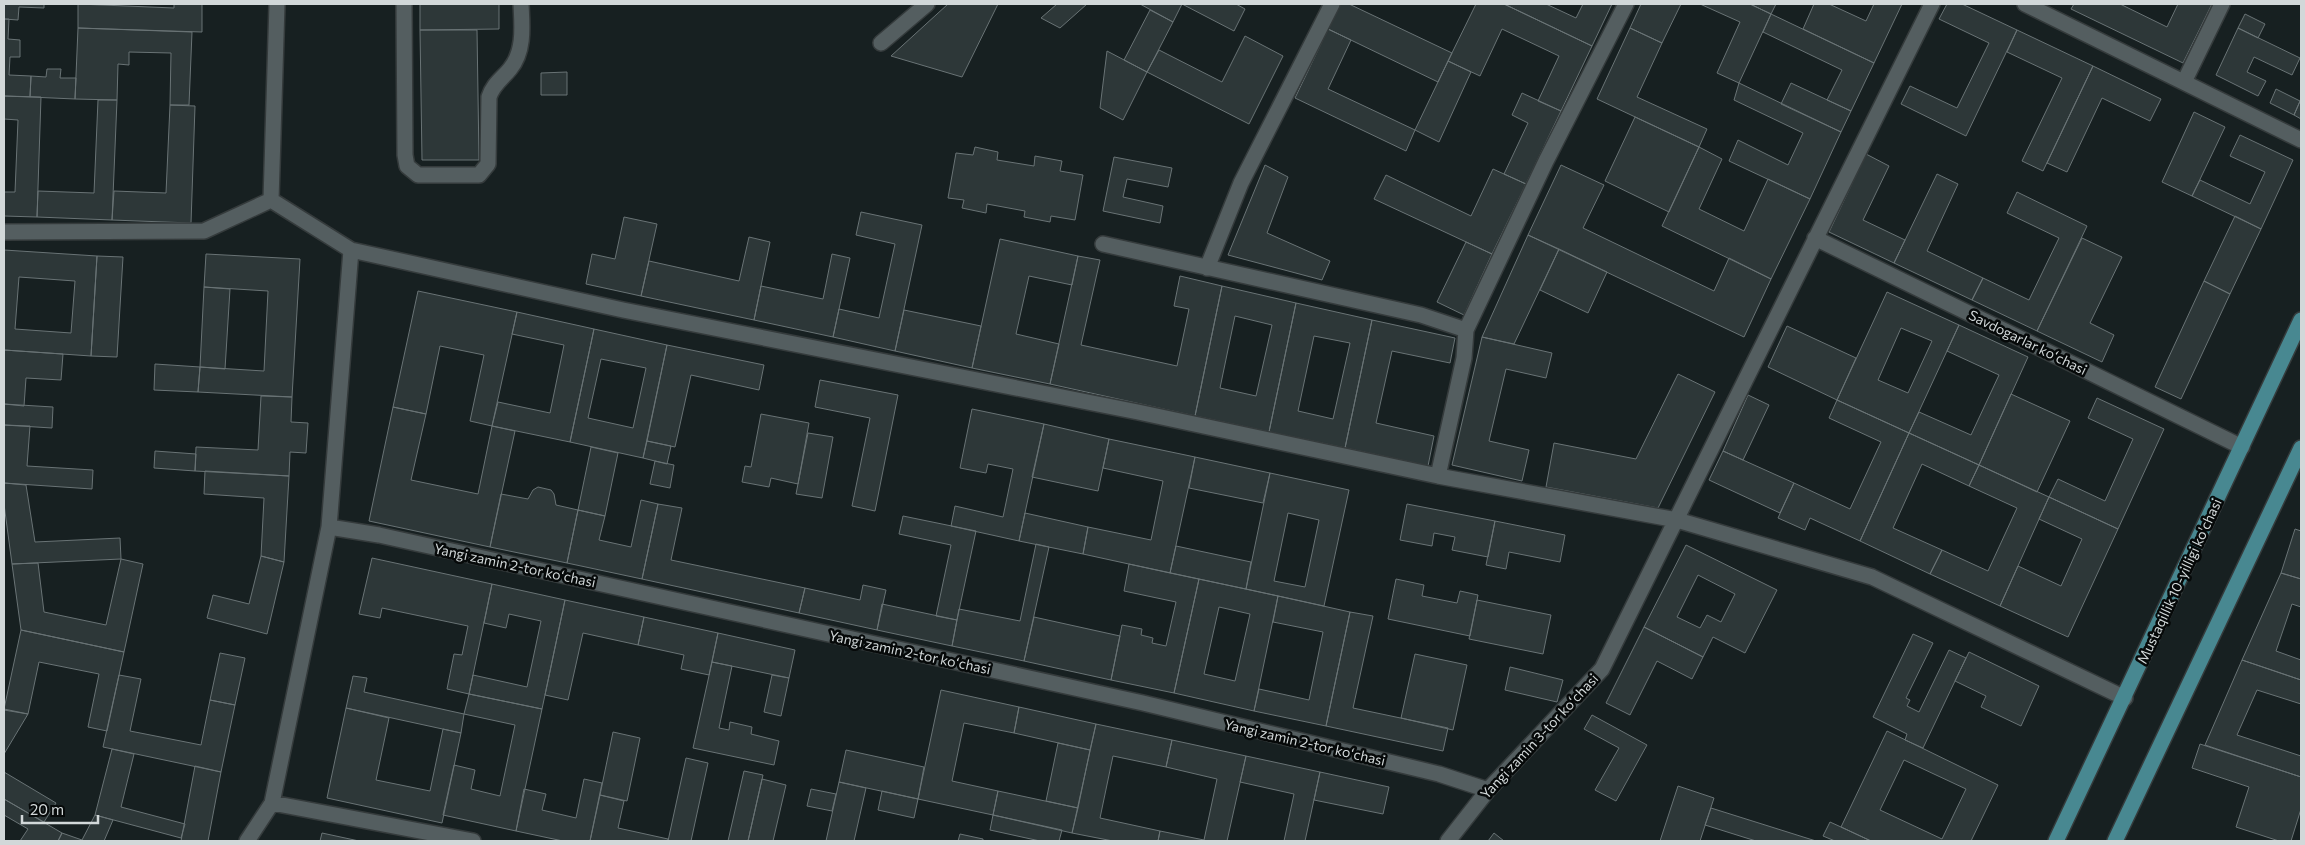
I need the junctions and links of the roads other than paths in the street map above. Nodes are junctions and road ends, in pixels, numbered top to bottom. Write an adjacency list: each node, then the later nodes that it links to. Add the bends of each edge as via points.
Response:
1 (277, 4): 13 (street)
2 (404, 4): 3 (street, via 407,166 418,175 479,175 488,164 493,86 510,68 520,46)
3 (521, 4)
4 (927, 4): 10 (street)
5 (1332, 4): 18 (street, via 1241,183)
6 (1626, 4): 20 (street, via 1546,161)
7 (1932, 4): 15 (street)
8 (2025, 4): 11 (street)
9 (2222, 4): 11 (street)
10 (881, 43)
11 (2184, 82): 12 (street)
12 (2301, 140)
13 (271, 200): 14 (street, via 204,231); 17 (street)
14 (4, 232)
15 (1815, 238): 21 (street, Savdogarlar koʻchasi); 24 (street)
16 (1103, 244): 18 (street)
17 (351, 250): 23 (street, via 622,310 1138,412); 25 (street)
18 (1207, 268): 20 (street, via 1421,315)
19 (2301, 320): 21 (main road, Mustaqillik 10-yilligi ko'chasi)
20 (1466, 330): 23 (street, via 1464,358)
21 (2242, 447): 26 (main road, Mustaqillik 10-yilligi ko'chasi)
22 (2301, 448): 33 (main road)
23 (1438, 476): 24 (street)
24 (1677, 520): 26 (street, via 1872,577); 27 (street, Yangi zamin 3-tor koʻchasi, via 1602,669)
25 (329, 527): 27 (street, Yangi zamin 2-tor koʻchasi, via 379,534 1143,704 1439,774); 28 (street)
26 (2124, 698): 32 (main road, Mustaqillik 10-yilligi ko'chasi)
27 (1488, 790): 31 (street, Yangi zamin 3-tor koʻchasi)
28 (272, 803): 29 (street); 30 (street)
29 (247, 841)
30 (473, 841)
31 (1448, 841)
32 (2056, 841)
33 (2115, 841)

